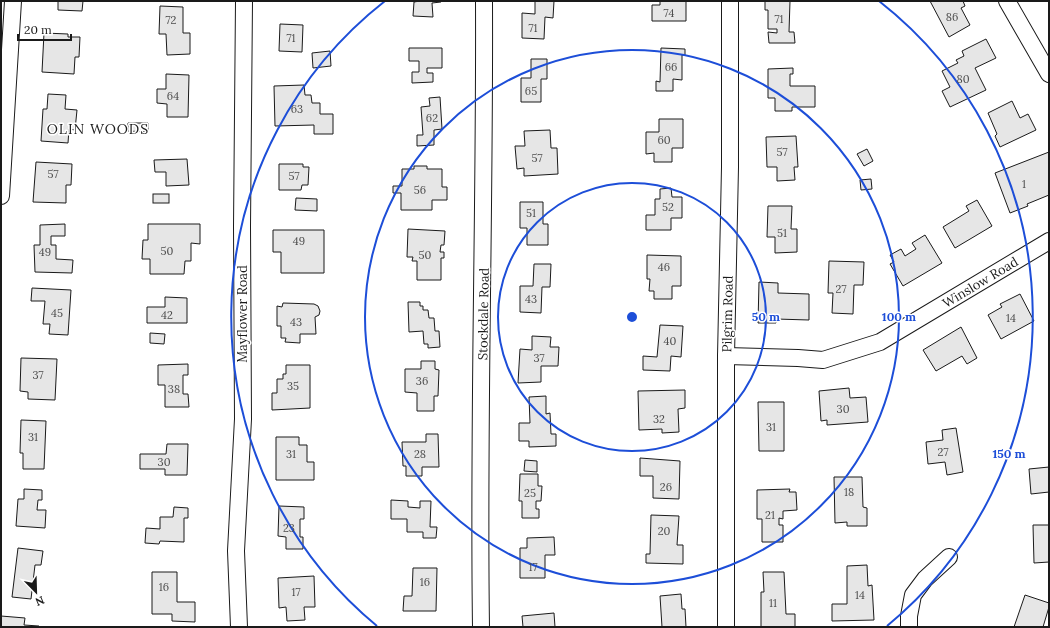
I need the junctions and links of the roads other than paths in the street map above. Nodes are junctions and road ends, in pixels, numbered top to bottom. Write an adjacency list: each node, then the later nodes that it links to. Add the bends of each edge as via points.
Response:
1 (13, 1): 7 (street)
2 (244, 1): 11 (street, Mayflower Road, via 243,419 236,551)
3 (484, 1): 12 (street, Stockdale Road)
4 (730, 1): 9 (street, Pilgrim Road)
5 (1007, 1): 6 (street)
6 (1049, 74)
7 (1, 196)
8 (1049, 241): 9 (street, Winslow Road, via 880,342 823,360)
9 (726, 356): 13 (street, Pilgrim Road)
10 (949, 557): 14 (street, via 912,595)
11 (239, 627)
12 (481, 627)
13 (726, 627)
14 (909, 627)

